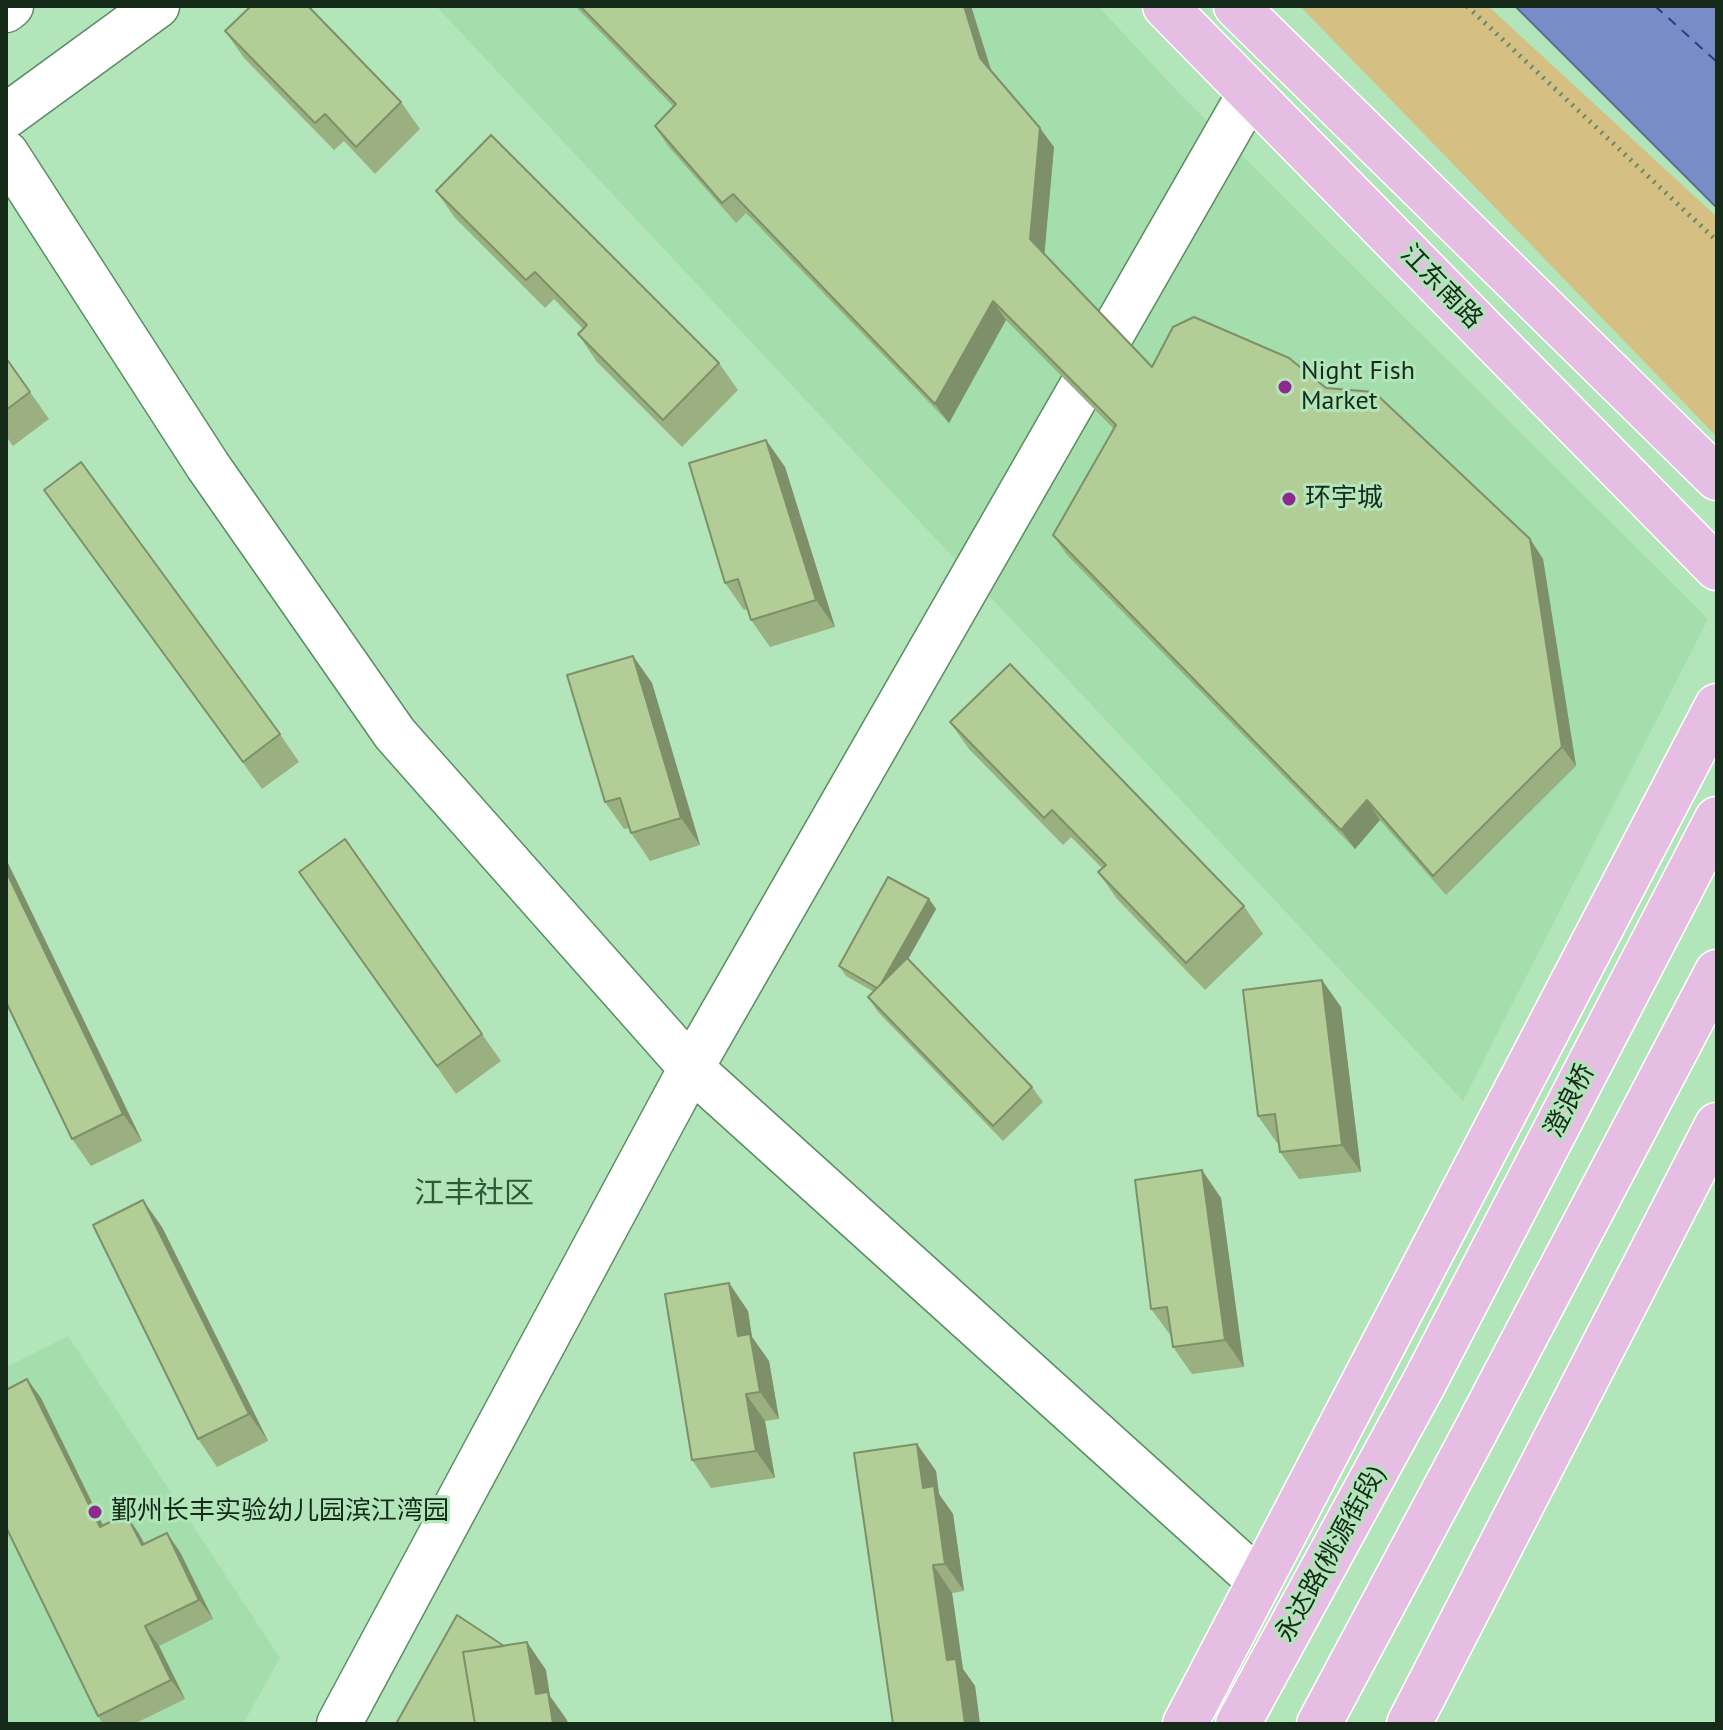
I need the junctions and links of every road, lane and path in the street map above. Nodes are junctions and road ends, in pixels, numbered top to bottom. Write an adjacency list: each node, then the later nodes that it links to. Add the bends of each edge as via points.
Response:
1 (11, 6): 6 (street)
2 (157, 6): 8 (street)
3 (1165, 6): 7 (main road, 江东南路)
4 (1236, 6): 11 (main road)
5 (1467, 6): 10 (path)
6 (6, 10)
7 (1250, 93): 12 (main road, 江东南路); 16 (street)
8 (6, 116)
9 (6, 153): 16 (street, via 208,466 395,734)
10 (1717, 241)
11 (1717, 478)
12 (1717, 568)
13 (1717, 706): 19 (main road)
14 (1717, 819): 18 (main road, 澄浪桥)
15 (1717, 972): 23 (main road)
16 (691, 1068): 19 (street); 20 (street)
17 (1717, 1125): 24 (main road)
18 (1424, 1383): 22 (main road, 永达路(桃源街段))
19 (1259, 1581): 21 (main road)
20 (339, 1724)
21 (1185, 1724)
22 (1238, 1724)
23 (1319, 1724)
24 (1409, 1724)

